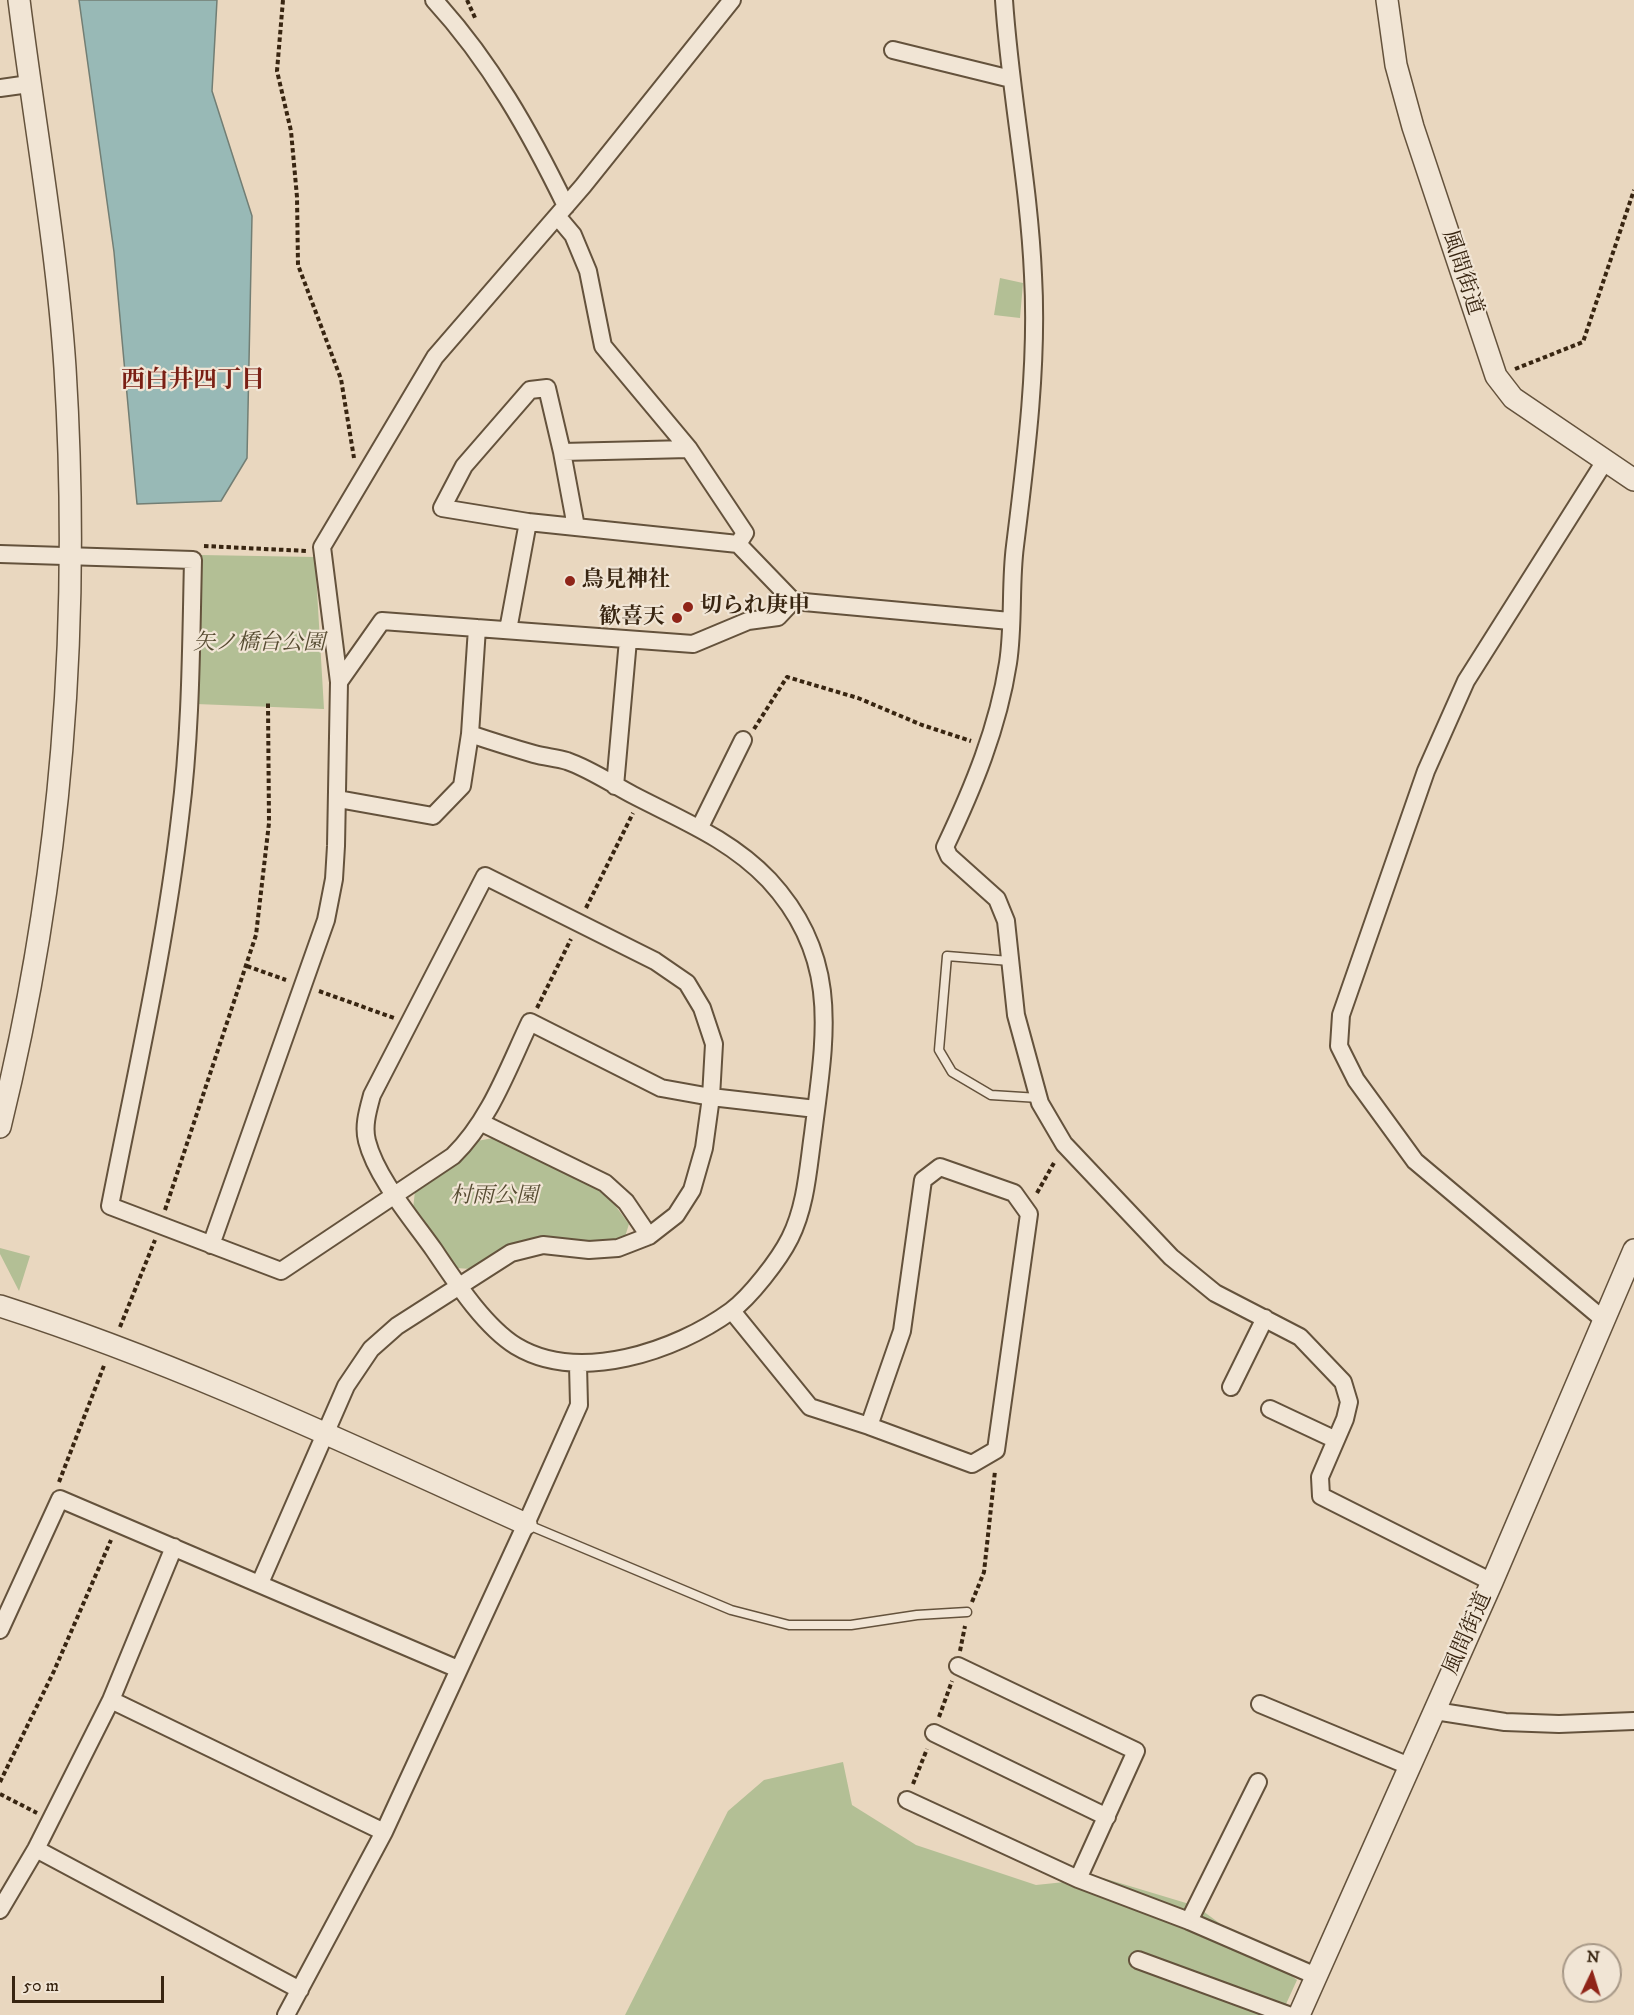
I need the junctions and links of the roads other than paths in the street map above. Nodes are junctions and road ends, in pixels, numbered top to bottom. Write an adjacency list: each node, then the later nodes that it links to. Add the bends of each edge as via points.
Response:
1 (19, 0): 8 (street)
2 (434, 0): 10 (street, via 500,85 541,154)
3 (732, 0): 10 (street)
4 (1004, 0): 7 (street)
5 (1387, 0): 13 (street, 風間街道, via 1396,65 1413,127 1496,376 1513,398)
6 (893, 50): 7 (street)
7 (1011, 79): 21 (street, via 1034,277 1030,380)
8 (29, 84): 9 (street); 19 (street, via 64,365)
9 (0, 88)
10 (561, 211): 11 (street, via 588,271 603,346); 25 (street, via 435,357 322,548)
11 (689, 449): 12 (street); 17 (street, via 745,533)
12 (562, 452): 15 (street, via 547,388 530,390 464,466 442,508); 16 (street)
13 (1605, 461): 14 (street, 風間街道); 45 (street, via 1462,691 1426,771 1341,1015 1339,1046 1356,1080 1415,1161)
14 (1634, 480)
15 (528, 522): 16 (street); 23 (street)
16 (576, 527): 17 (street)
17 (738, 544): 20 (street)
18 (0, 554): 19 (street)
19 (70, 556): 36 (street, via 63,750 48,879 21,1043); 39 (street, via 193,560 190,700 180,819 149,1008 110,1206)
20 (793, 601): 21 (street); 24 (street, via 778,617 748,621 693,644)
21 (1010, 621): 31 (street, via 1008,662 988,747 945,847 949,856 997,899 1006,921)
22 (477, 628): 23 (street); 25 (street, via 382,621); 26 (street)
23 (508, 630): 24 (street)
24 (628, 639): 28 (street)
25 (339, 682): 29 (street)
26 (470, 734): 28 (street, via 569,762); 29 (street, via 462,786 433,816)
27 (743, 740): 30 (street)
28 (615, 786): 30 (street)
29 (338, 799): 39 (street, via 334,879 326,920)
30 (700, 827): 34 (street, via 739,852 769,880 792,908 805,934 824,994 826,1026)
31 (1011, 961): 33 (street, via 1016,1015); 33 (lane, via 947,957 939,1050 952,1072 991,1095)
32 (711, 1097): 34 (street); 35 (street, via 661,1088 530,1022); 37 (street, via 714,1044 702,1008 687,983 656,961 485,876 372,1095 366,1115 366,1139); 38 (street, via 704,1148 692,1190 676,1215)
33 (1039, 1098): 44 (street, via 1064,1144 1171,1257 1215,1293)
34 (816, 1109): 43 (street, via 805,1195 790,1239 763,1278)
35 (482, 1123): 37 (street, via 453,1156); 38 (street, via 605,1183 626,1202)
36 (0, 1127)
37 (395, 1194): 39 (street, via 281,1271); 41 (street)
38 (649, 1236): 41 (street, via 618,1248 589,1250 543,1245 511,1253)
39 (211, 1245)
40 (1634, 1250): 45 (street, 風間街道)
41 (460, 1287): 46 (street, via 495,1328 517,1346 548,1359); 50 (street, via 397,1326 371,1349 346,1386)
42 (0, 1306): 50 (street, via 114,1344)
43 (732, 1311): 46 (street, via 683,1338 639,1354); 49 (street, via 810,1407)
44 (1265, 1318): 47 (street); 51 (street, via 1300,1337 1343,1382 1349,1402)
45 (1604, 1320): 54 (street, 風間街道)
46 (578, 1365): 52 (street, via 579,1405)
47 (1231, 1387)
48 (1270, 1409): 51 (street)
49 (869, 1426): 49 (street, via 902,1332 923,1180 940,1167 1014,1192 1028,1214 996,1450 972,1464)
50 (326, 1433): 52 (street); 55 (street)
51 (1336, 1440): 54 (street, via 1320,1478 1321,1496)
52 (526, 1524): 56 (lane, via 731,1611 789,1625 851,1625); 59 (street)
53 (174, 1547): 55 (street); 57 (street, via 60,1499); 60 (street)
54 (1492, 1582): 62 (street, 風間街道)
55 (260, 1583): 59 (street)
56 (967, 1612)
57 (0, 1630)
58 (957, 1666): 68 (street, via 1136,1752)
59 (458, 1669): 69 (street)
60 (111, 1700): 69 (street); 70 (street)
61 (1260, 1704): 65 (street)
62 (1435, 1712): 63 (street, via 1559,1724); 65 (street, 風間街道)
63 (1634, 1721)
64 (934, 1733): 68 (street)
65 (1408, 1766): 75 (street, 風間街道)
66 (1258, 1782): 73 (street)
67 (907, 1800): 71 (street)
68 (1107, 1817): 71 (street)
69 (384, 1832): 76 (street)
70 (36, 1849): 72 (street); 76 (street)
71 (1078, 1879): 73 (street)
72 (0, 1910)
73 (1189, 1921): 75 (street)
74 (1138, 1960): 78 (street)
75 (1316, 1976): 79 (street, 風間街道)
76 (300, 1990): 77 (street)
77 (286, 2015)
78 (1288, 2015)
79 (1299, 2015)

